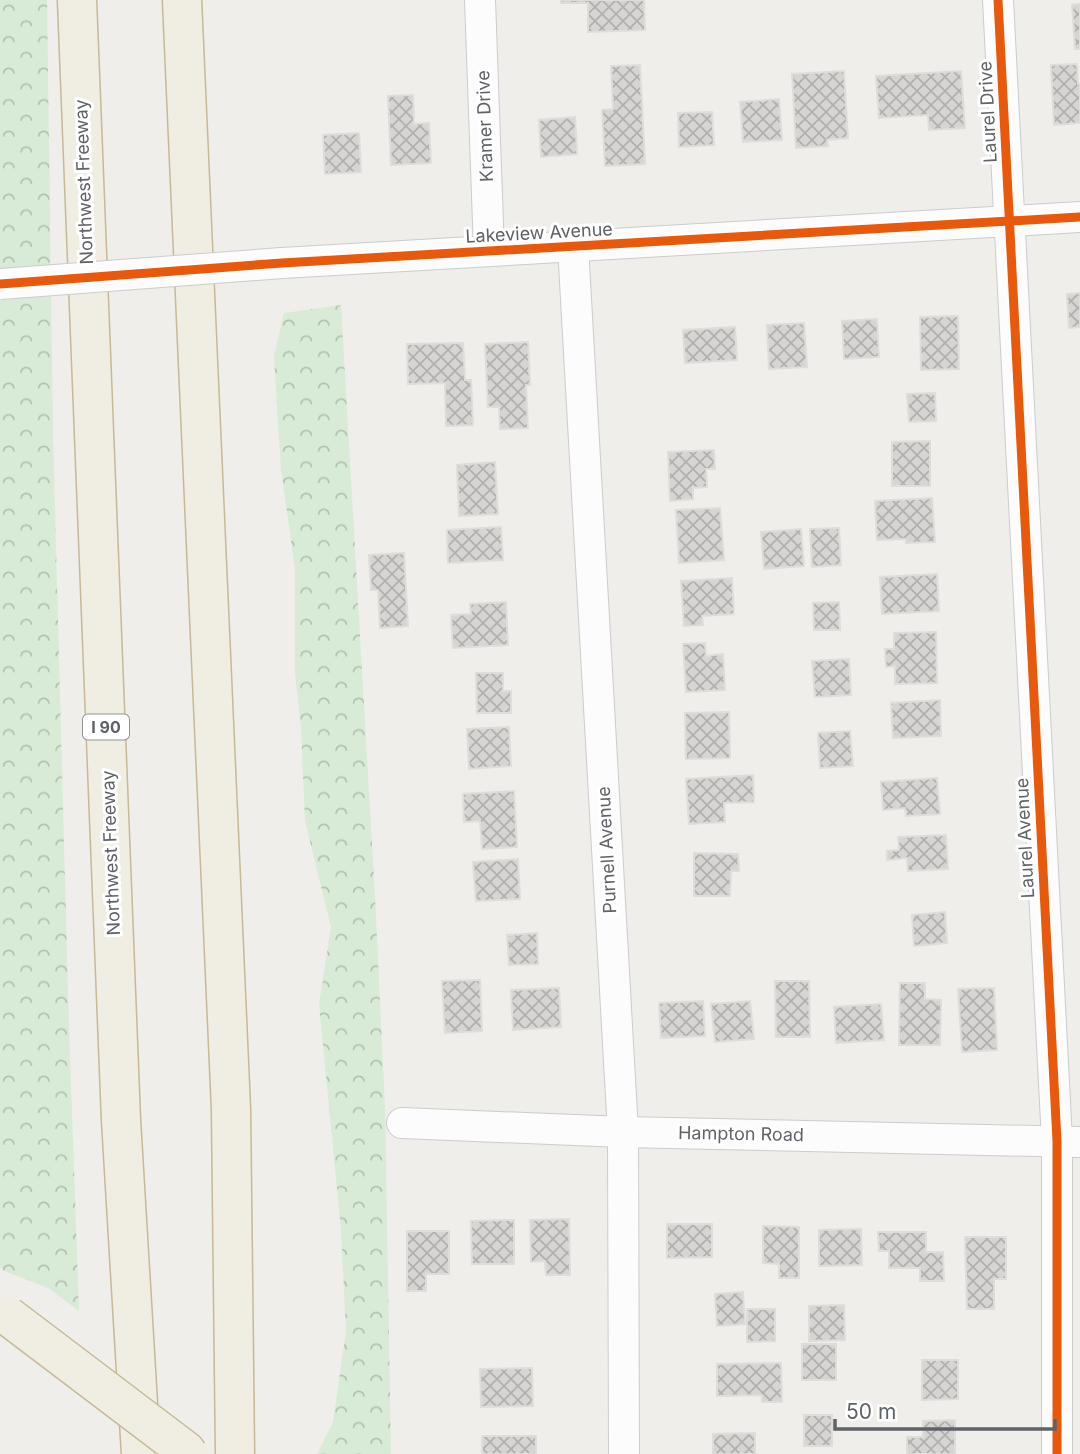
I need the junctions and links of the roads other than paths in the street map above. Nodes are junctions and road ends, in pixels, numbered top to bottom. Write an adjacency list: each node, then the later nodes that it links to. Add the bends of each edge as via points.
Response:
1 (77, 0): 14 (highway, Northwest Freeway / I 90, via 121,1119)
2 (182, 0): 16 (highway, via 231,1110)
3 (480, 0): 8 (street, Kramer Drive)
4 (998, 0): 6 (street, Laurel Drive)
5 (1080, 217): 6 (street, Lakeview Avenue)
6 (1009, 222): 7 (street, Lakeview Avenue); 12 (street, Laurel Avenue)
7 (573, 246): 8 (street, Lakeview Avenue); 11 (street, Purnell Avenue)
8 (489, 251): 9 (street, Lakeview Avenue, bridge)
9 (0, 284)
10 (402, 1123): 11 (street, Hampton Road)
11 (623, 1132): 12 (street, Hampton Road); 17 (street, Purnell Avenue)
12 (1069, 1142): 18 (street, Laurel Avenue)
13 (4, 1314): 15 (highway, bridge)
14 (141, 1454)
15 (188, 1454)
16 (235, 1454)
17 (624, 1454)
18 (1057, 1454)

